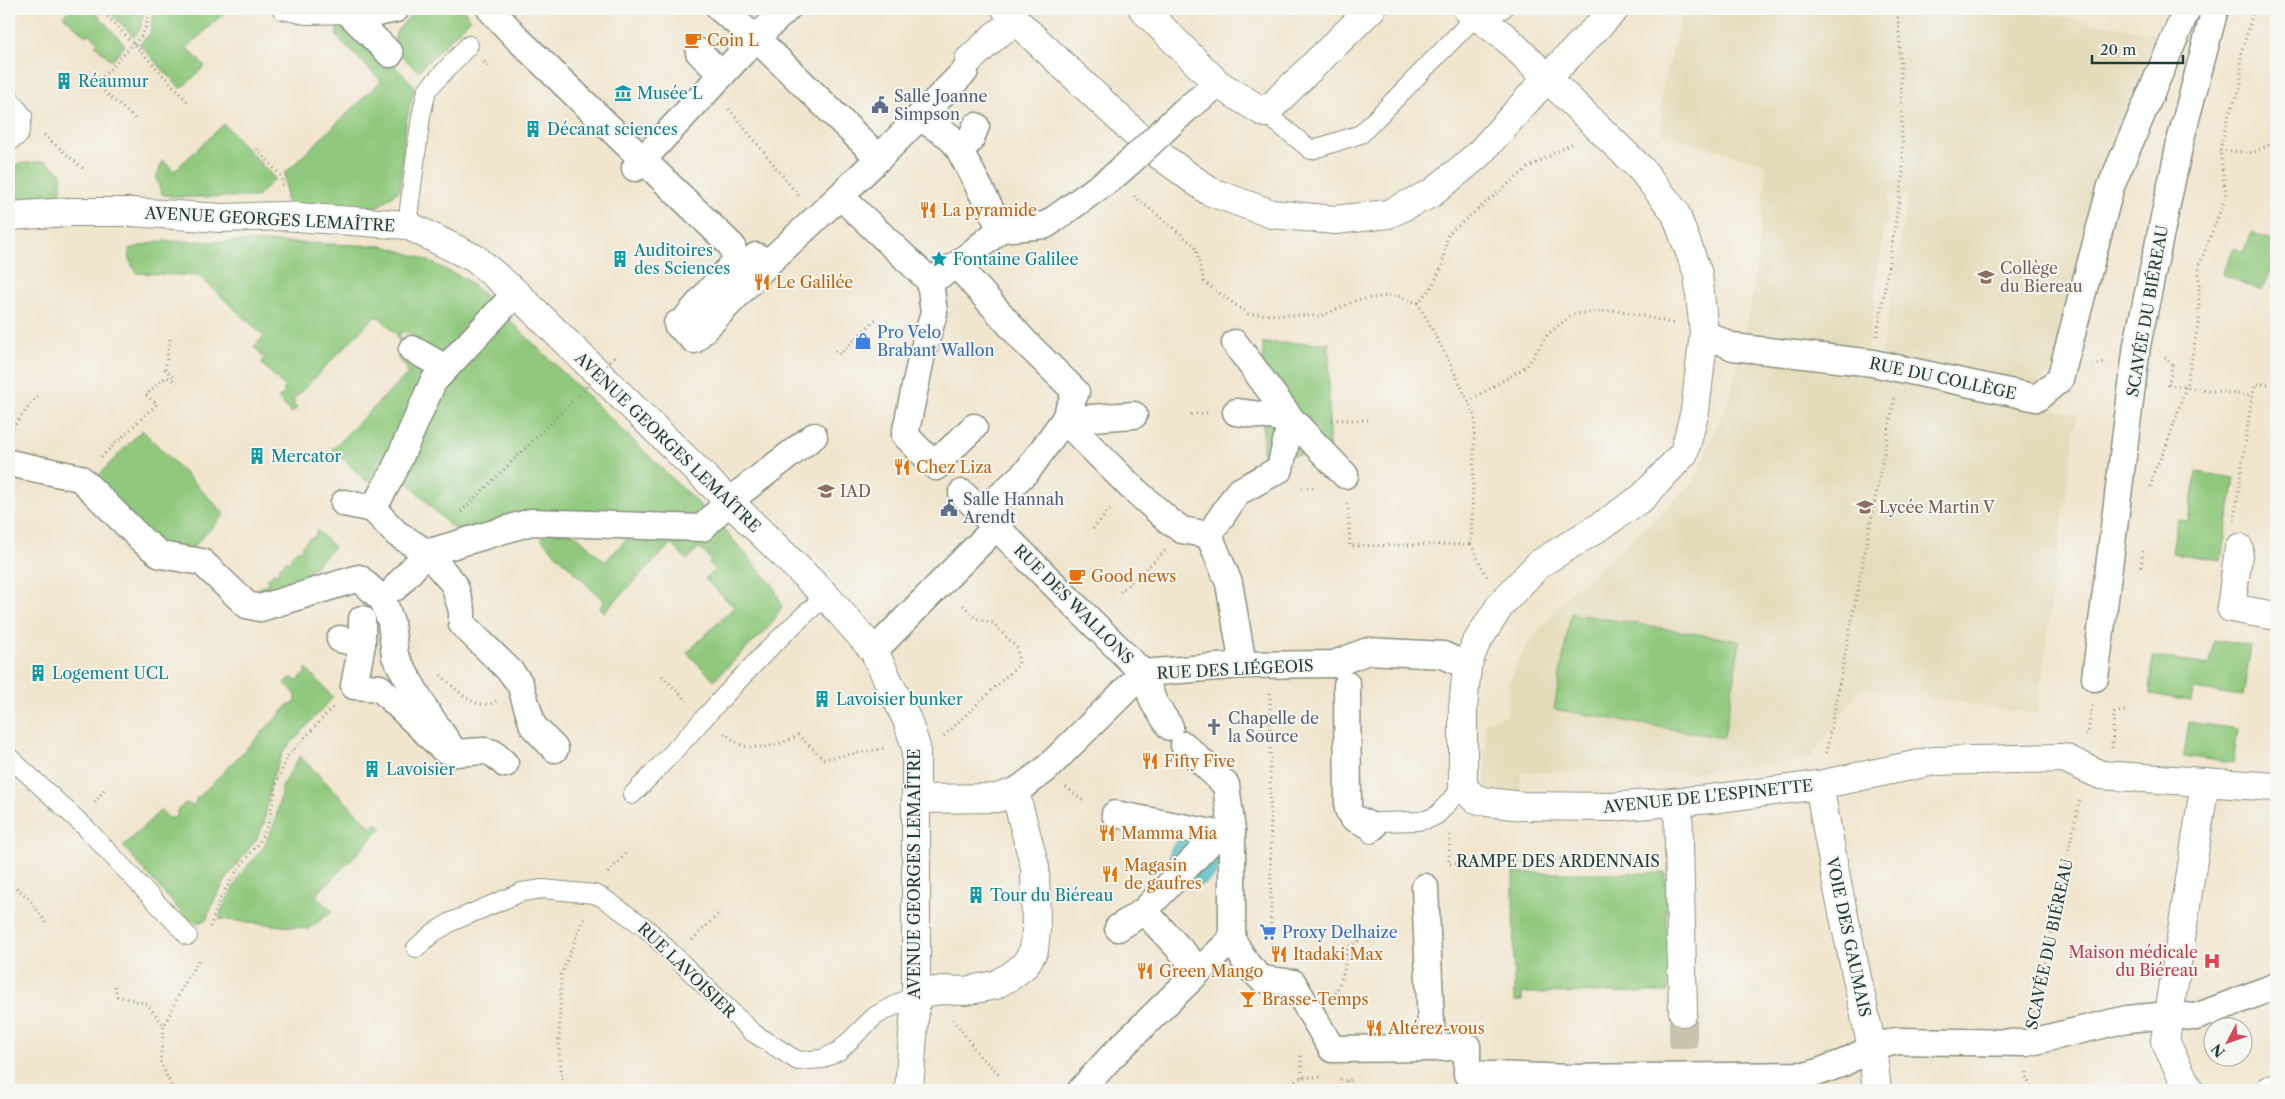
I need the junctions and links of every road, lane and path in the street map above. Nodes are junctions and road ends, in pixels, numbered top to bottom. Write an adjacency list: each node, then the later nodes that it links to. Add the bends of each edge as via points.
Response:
1 (101, 9): 20 (path)
2 (148, 9): 20 (path, via 143,34)
3 (396, 9): 17 (street)
4 (490, 9): 43 (street)
5 (720, 9): 19 (street)
6 (787, 9): 19 (street)
7 (1143, 9): 29 (street)
8 (1371, 9): 32 (street)
9 (1503, 9): 16 (lane)
10 (1615, 9): 27 (street)
11 (1897, 9): 64 (path, via 1903,176)
12 (2187, 9): 67 (street, via 2111,186)
13 (2215, 9): 60 (street, SCAVÉE DU BIÉREAU, via 2181,138)
14 (2254, 9): 40 (path, via 2241,54 2241,86 2228,116)
15 (282, 10): 17 (lane, via 306,14)
16 (1472, 12): 27 (street, via 1506,38); 32 (lane, via 1361,134 1311,150)
17 (350, 14): 23 (street)
18 (1011, 15): 24 (street); 27 (street, via 1154,151 1209,191 1272,214 1335,220 1388,214 1432,193 1478,155)
19 (756, 38): 25 (street); 42 (street)
20 (134, 43): 28 (path); 31 (path)
21 (468, 45): 50 (lane, via 427,90)
22 (699, 52): 25 (street)
23 (390, 54)
24 (967, 65): 33 (street)
25 (722, 75): 43 (street)
26 (89, 78): 28 (path)
27 (1547, 78): 36 (street)
28 (96, 84): 34 (path)
29 (1218, 84): 32 (street); 45 (street, bridge, via 1184,111)
30 (9, 98): 37 (lane, via 23,116 19,135)
31 (188, 102)
32 (1266, 113)
33 (919, 117): 42 (street); 51 (street, via 959,131)
34 (135, 119)
35 (737, 120): 48 (path)
36 (1600, 128): 55 (path, via 1529,167 1448,234 1442,266 1432,287); 57 (street, via 1642,170 1675,212 1698,274)
37 (9, 142)
38 (2276, 142): 40 (path, via 2252,153)
39 (256, 149): 46 (path)
40 (2220, 150): 70 (path, via 2226,196 2199,266 2200,321)
41 (64, 152): 44 (path)
42 (879, 158): 47 (street)
43 (640, 164): 47 (street, via 732,246 736,262 710,282 703,300 678,325 694,340 762,259)
44 (84, 169)
45 (1122, 175): 51 (street, via 1046,225); 55 (path, via 1195,246 1204,282 1248,314 1321,316 1357,300 1395,295)
46 (282, 177)
47 (840, 196): 53 (street)
48 (803, 201)
49 (9, 216): 50 (street, AVENUE GEORGES LEMAÎTRE, via 131,212 221,218 283,216)
50 (407, 225): 54 (street, AVENUE GEORGES LEMAÎTRE, via 476,259)
51 (1001, 229): 52 (street)
52 (957, 265): 53 (street); 77 (street, via 1076,392)
53 (930, 281): 80 (street, via 934,313 905,435 934,464)
54 (516, 293): 65 (street); 88 (street, AVENUE GEORGES LEMAÎTRE)
55 (1418, 304): 73 (path)
56 (877, 318): 62 (path, via 840,354)
57 (1704, 333): 64 (street, RUE DU COLLÈGE, via 1734,347); 73 (path, via 1618,310 1573,314 1547,335 1527,366); 102 (street, via 1695,411 1684,453 1643,497 1539,564)
58 (170, 339): 85 (path, via 165,368 177,382 166,377 146,395 157,404)
59 (1235, 343): 76 (street)
60 (2137, 346): 67 (path); 114 (street, SCAVÉE DU BIÉREAU)
61 (412, 349): 65 (street)
62 (836, 350)
63 (617, 354): 95 (path, bridge)
64 (1873, 363): 66 (street, RUE DU COLLÈGE)
65 (446, 368): 91 (street, via 432,382 393,473)
66 (1901, 369): 67 (street, RUE DU COLLÈGE, via 2037,398); 128 (path)
67 (2060, 379)
68 (2169, 384): 70 (path)
69 (2276, 384): 72 (path, via 2256,384)
70 (2186, 388): 72 (path); 84 (path)
71 (39, 394): 81 (path)
72 (2252, 396): 97 (path)
73 (1468, 402): 98 (path, via 1475,416)
74 (1236, 412): 76 (street)
75 (1134, 415): 77 (street)
76 (1291, 419): 86 (street); 96 (street, via 1280,469 1238,492)
77 (1064, 420): 92 (street); 94 (street, via 1130,486)
78 (1343, 420): 79 (path)
79 (1371, 420)
80 (974, 427)
81 (9, 432)
82 (814, 436): 88 (street)
83 (9, 463): 85 (street)
84 (2153, 474)
85 (80, 478): 104 (street, via 161,555 202,562 247,605 260,608 359,578)
86 (1346, 486): 98 (path, via 1350,546)
87 (962, 493): 92 (street, RUE DES WALLONS)
88 (730, 501): 95 (street, via 702,528 531,522); 103 (street, AVENUE GEORGES LEMAÎTRE)
89 (344, 503): 91 (street)
90 (1114, 505): 93 (path)
91 (373, 510): 99 (street)
92 (989, 520): 100 (street); 112 (street, RUE DES WALLONS)
93 (1093, 529)
94 (1182, 530): 96 (street); 101 (path, via 1176,541)
95 (454, 533): 99 (street)
96 (1209, 535): 109 (street, via 1229,583)
97 (2236, 542): 105 (street, via 2231,608)
98 (1471, 544): 102 (path, via 1486,576)
99 (420, 560): 104 (street); 122 (street, via 454,584 462,611 462,624 520,684 533,726)
100 (942, 583): 107 (path, via 975,618 993,623); 108 (street)
101 (1120, 592)
102 (1508, 595): 110 (street, via 1475,645)
103 (826, 596): 108 (street, AVENUE GEORGES LEMAÎTRE); 120 (lane, via 794,622)
104 (372, 613): 115 (street); 123 (street, via 391,622 395,656)
105 (2276, 616)
106 (1020, 644): 107 (path)
107 (1017, 648): 121 (path, via 1019,664 944,736)
108 (874, 651): 121 (street, AVENUE GEORGES LEMAÎTRE, via 907,720)
109 (1243, 665): 110 (street, RUE DES LIÉGEOIS, via 1334,664 1368,651 1443,655); 112 (street, RUE DES LIÉGEOIS)
110 (1467, 666): 131 (street, via 1463,709)
111 (439, 673): 117 (path, via 472,701 492,704)
112 (1143, 673): 130 (street, RUE DES LIÉGEOIS, via 1045,770); 138 (street, RUE DES WALLONS, via 1154,703 1177,736 1226,785)
113 (662, 676): 120 (path)
114 (2096, 678)
115 (354, 686): 123 (street, via 380,688 443,749); 148 (path, via 288,756 259,844 236,872 219,901)
116 (1347, 686): 137 (street, via 1348,809 1352,817)
117 (500, 696)
118 (1270, 697): 141 (path)
119 (2128, 710): 126 (path, via 2114,713)
120 (702, 717): 121 (path, via 744,746 763,747 798,735 824,759 897,746); 132 (lane)
121 (916, 747): 134 (street, AVENUE GEORGES LEMAÎTRE)
122 (555, 749)
123 (455, 753): 125 (street, via 484,751 493,753)
124 (9, 757): 149 (lane, via 85,827)
125 (505, 764)
126 (2110, 776): 127 (street, AVENUE DE L'ESPINETTE); 128 (street, AVENUE DE L'ESPINETTE, via 2064,758 1954,760 1934,761)
127 (2205, 782): 129 (street, AVENUE DE L'ESPINETTE); 163 (street)
128 (1819, 785): 135 (street, AVENUE DE L'ESPINETTE); 168 (street, VOIE DES GAUMAIS)
129 (2276, 787)
130 (1015, 792): 134 (street, RUE DES LIÉGEOIS, via 997,798); 160 (street, via 1035,867 1034,950 1025,965 995,985 966,991)
131 (1469, 792): 135 (street, AVENUE DE L'ESPINETTE, via 1487,802 1523,806 1611,807); 137 (lane, via 1437,815 1418,821 1378,822); 139 (path, RAMPE DES ARDENNAIS, via 1449,838 1449,864 1584,858)
132 (632, 795)
133 (2080, 798): 166 (path, SCAVÉE DU BIÉREAU)
134 (917, 799): 160 (street, AVENUE GEORGES LEMAÎTRE)
135 (1678, 802): 139 (street)
136 (1115, 814): 138 (street)
137 (1372, 830)
138 (1225, 832): 141 (street, RUE DES WALLONS); 143 (street)
139 (1679, 862): 162 (street)
140 (9, 881): 146 (path, via 29,899)
141 (1255, 882): 151 (street, RUE DES WALLONS); 153 (path)
142 (1425, 888): 167 (street)
143 (1144, 910): 147 (street); 156 (street)
144 (720, 912): 155 (path)
145 (583, 919): 174 (path, via 561,975 559,1048)
146 (47, 924)
147 (1118, 928)
148 (209, 932)
149 (188, 936)
150 (1369, 937): 161 (path, via 1346,948 1344,972)
151 (1232, 939): 156 (street); 167 (street, via 1248,966 1262,979 1293,983 1307,1025 1332,1049)
152 (416, 948): 155 (lane, RUE LAVOISIER, via 433,933 476,910 522,892 543,889 582,892 603,898 646,928)
153 (1271, 949)
154 (202, 951): 165 (path)
155 (676, 957): 160 (lane, RUE LAVOISIER, via 752,1032 798,1062 822,1059 839,1051 876,1016)
156 (1198, 961): 159 (street); 176 (street, via 1198,970)
157 (115, 986): 165 (path, via 118,996 147,1004)
158 (2276, 986): 163 (street, via 2196,1016)
159 (1201, 991)
160 (916, 994): 175 (street, AVENUE GEORGES LEMAÎTRE)
161 (1334, 999)
162 (1683, 1012)
163 (2168, 1015): 166 (street, via 2109,1022); 180 (street, via 2165,1041)
164 (952, 1017): 169 (path, via 980,1056)
165 (164, 1026): 173 (path, via 160,1061)
166 (2027, 1043): 168 (street, via 1896,1041); 179 (path, SCAVÉE DU BIÉREAU, via 2027,1079)
167 (1432, 1048): 171 (street, via 1468,1046 1467,1080 1504,1075)
168 (1872, 1048): 171 (street, via 1810,1075); 178 (street, VOIE DES GAUMAIS)
169 (999, 1074)
170 (1347, 1081): 177 (path)
171 (1569, 1084)
172 (2276, 1087): 181 (street)
173 (172, 1090)
174 (563, 1090)
175 (909, 1090)
176 (1081, 1090)
177 (1348, 1090)
178 (1877, 1090)
179 (2032, 1090)
180 (2188, 1090)
181 (2270, 1090)

